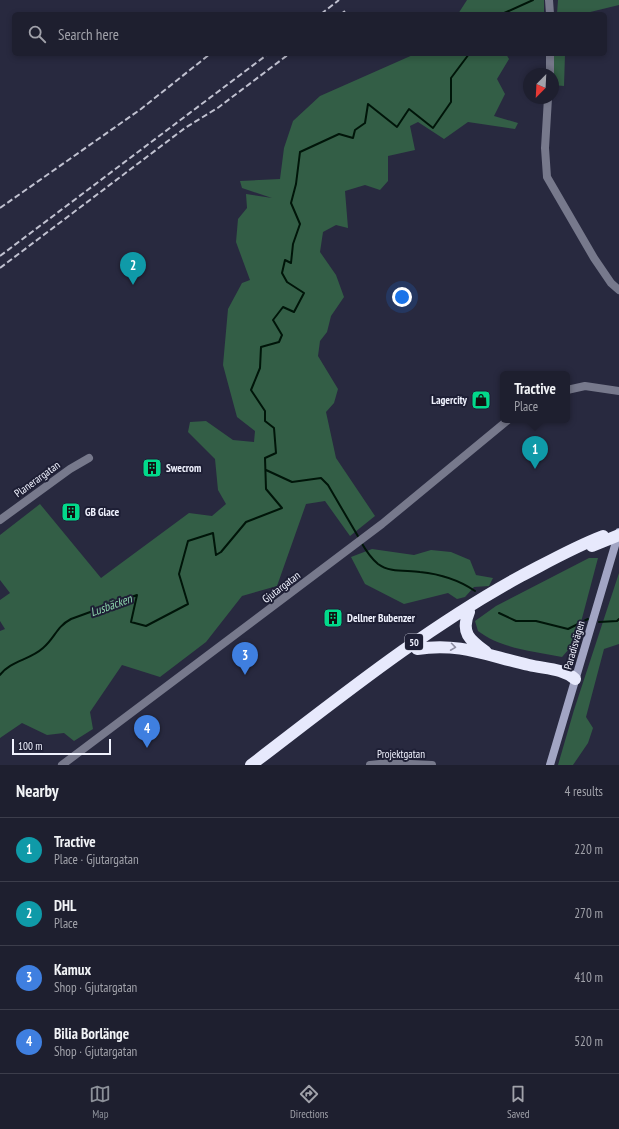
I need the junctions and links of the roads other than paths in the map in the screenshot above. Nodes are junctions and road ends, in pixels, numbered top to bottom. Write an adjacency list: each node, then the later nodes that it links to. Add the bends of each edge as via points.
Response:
1 (549, 0): 2 (street)
2 (550, 12)
3 (550, 56): 4 (street)
4 (550, 68)
5 (548, 104): 6 (street, via 545,148 547,177 594,258)
6 (619, 290)
7 (570, 389): 8 (street, via 585,386)
8 (619, 391)
9 (504, 423): 19 (street, Gjutargatan, via 382,524)
10 (89, 458): 11 (street, Planerargatan)
11 (0, 520)
12 (619, 531): 14 (highway, 50); 18 (street, Paradisvägen)
13 (619, 535): 14 (highway, 50, bridge)
14 (592, 543): 15 (highway, 50); 20 (highway, 50, via 504,586 429,632)
15 (469, 612): 16 (highway, 50); 17 (highway, via 464,626 467,633 476,645)
16 (417, 648): 17 (highway, one-way to 17, via 448,646); 21 (highway, 50)
17 (489, 654): 18 (highway, via 563,671)
18 (575, 679): 24 (street, Paradisvägen)
19 (62, 765)
20 (251, 765)
21 (262, 765)
22 (370, 765): 23 (street, Projektgatan)
23 (432, 765)
24 (550, 765)

